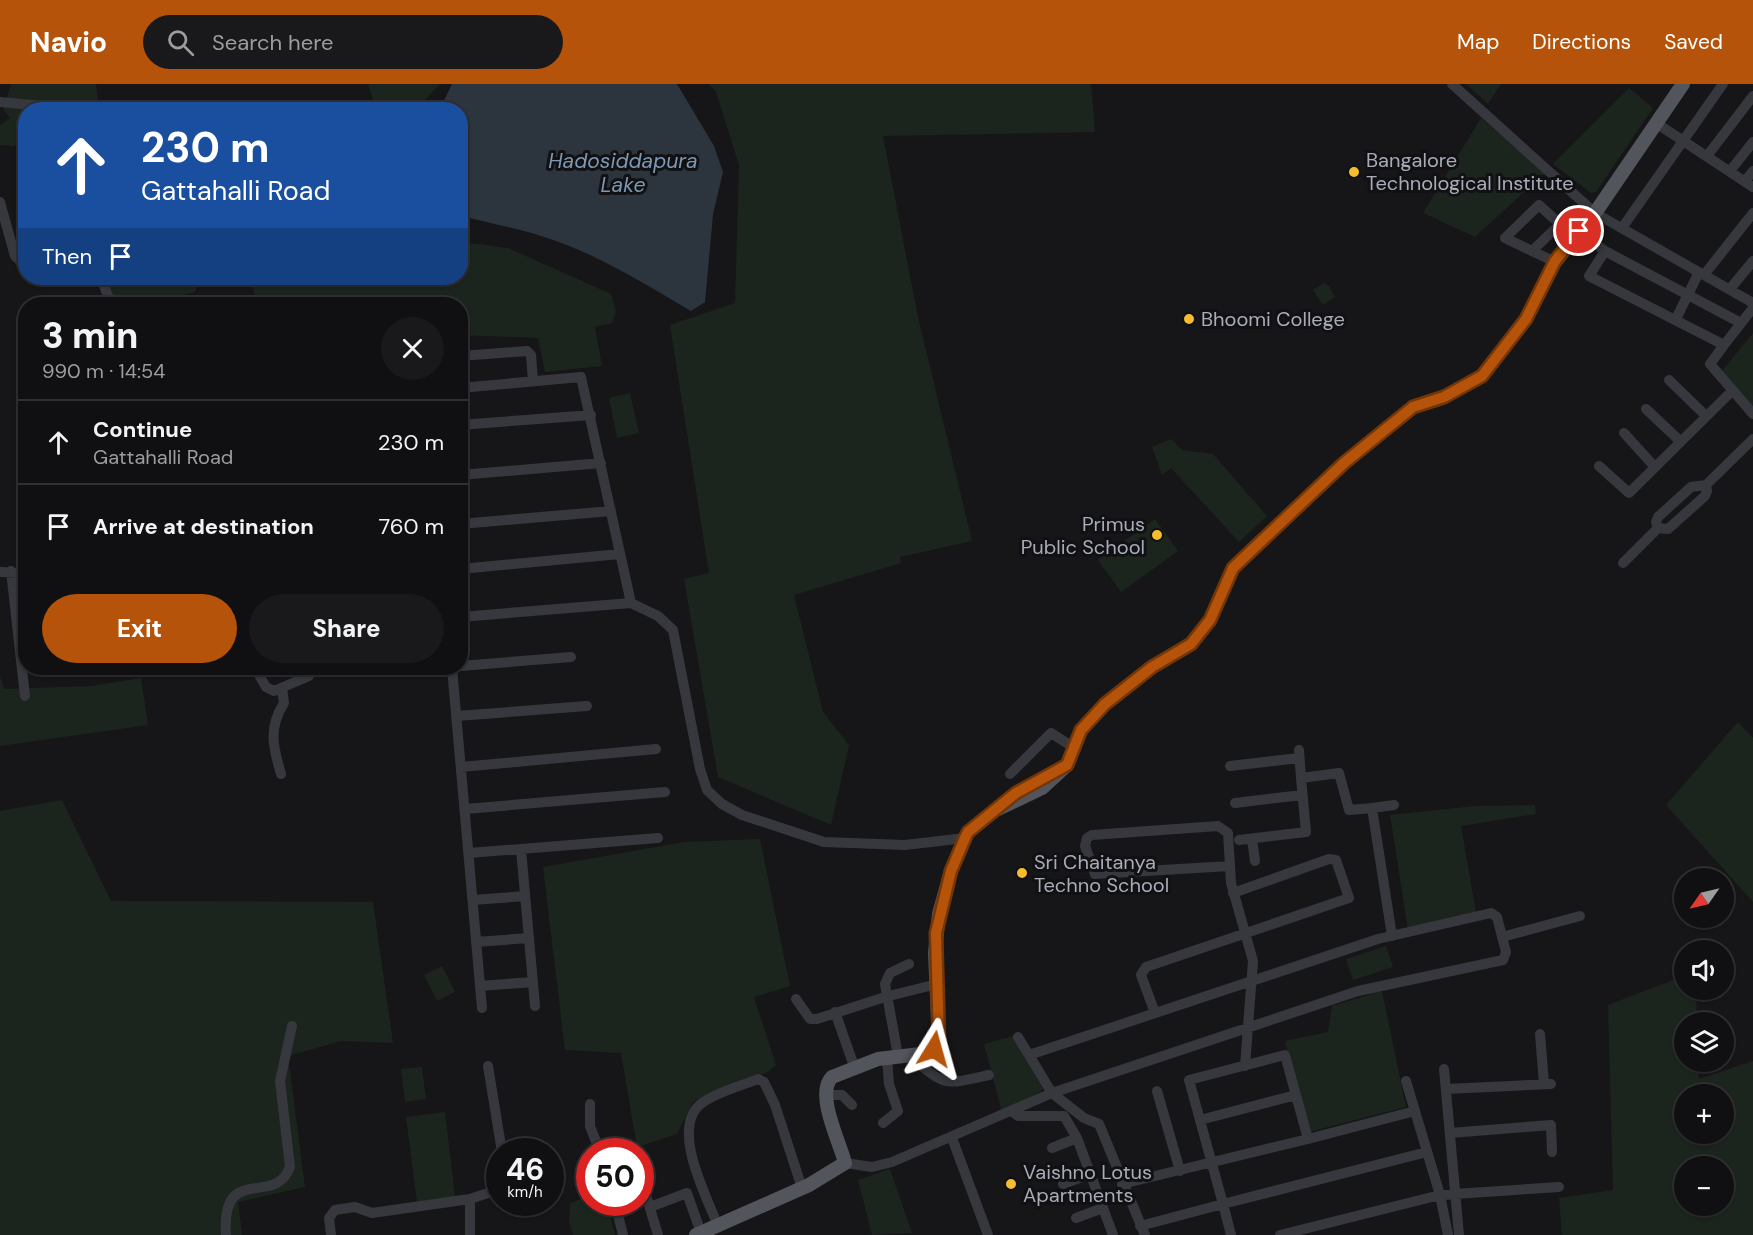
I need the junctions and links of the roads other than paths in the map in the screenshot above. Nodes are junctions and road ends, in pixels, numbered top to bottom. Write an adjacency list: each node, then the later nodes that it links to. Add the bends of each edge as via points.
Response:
1 (1452, 84): 15 (street)
2 (1683, 84): 7 (main road)
3 (1723, 84): 8 (street)
4 (1753, 96): 10 (street)
5 (0, 102): 6 (street)
6 (18, 104)
7 (1656, 123): 8 (street); 15 (main road)
8 (1683, 140): 10 (street); 18 (street)
9 (1753, 142): 11 (street)
10 (1707, 156): 11 (street)
11 (1730, 171): 13 (street)
12 (1753, 171): 13 (street)
13 (1749, 184)
14 (0, 202): 22 (street)
15 (1595, 213): 18 (street); 19 (main road)
16 (1753, 213): 25 (street)
17 (1560, 224): 19 (street); 20 (street); 20 (street, via 1539,205 1505,238)
18 (1622, 228): 25 (street)
19 (1576, 234): 21 (street); 23 (main road)
20 (1532, 251): 23 (street)
21 (1605, 251): 27 (street); 30 (street, via 1589,276)
22 (18, 259)
23 (1555, 261): 72 (main road, via 1526,319 1482,376 1453,393 1413,407 1344,463 1233,568 1210,620 1191,644 1152,667 1105,704 1081,730)
24 (1753, 261): 26 (street)
25 (1702, 273): 26 (street); 27 (street)
26 (1730, 289): 28 (street)
27 (1688, 294): 30 (street); 31 (street)
28 (1753, 303)
29 (1753, 309): 31 (street)
30 (1676, 319): 32 (street)
31 (1741, 323): 32 (street)
32 (1724, 345): 37 (street, via 1710,364)
33 (468, 355): 35 (street, via 527,351 531,355)
34 (1669, 380): 41 (street)
35 (533, 381): 36 (street); 40 (street, via 581,377)
36 (468, 387)
37 (1732, 391): 39 (street); 41 (street)
38 (1646, 409): 45 (street)
39 (1753, 414)
40 (591, 415): 42 (street); 46 (street)
41 (1706, 416): 45 (street)
42 (468, 424)
43 (1624, 433): 48 (street)
44 (1753, 439): 50 (street)
45 (1680, 441): 48 (street)
46 (601, 463): 49 (street); 51 (street)
47 (1599, 466): 48 (street, via 1629,492)
48 (1654, 466)
49 (468, 474)
50 (1706, 485): 53 (street, via 1704,496 1676,523 1668,529); 53 (street, via 1690,486 1658,517)
51 (611, 511): 52 (street); 54 (street)
52 (468, 523)
53 (1658, 528): 55 (street)
54 (620, 554): 56 (street); 58 (street)
55 (1623, 563)
56 (468, 568)
57 (5, 571): 60 (street)
58 (631, 603): 59 (street); 85 (street, via 658,616 673,630 700,769 707,790 722,804 742,815 824,842 905,844)
59 (468, 616)
60 (18, 652)
61 (571, 657): 62 (street)
62 (468, 665)
63 (22, 675): 68 (street)
64 (260, 675): 67 (street, via 270,691)
65 (309, 675): 67 (street)
66 (453, 675): 70 (street)
67 (282, 688): 75 (street, via 284,703 272,731)
68 (25, 696)
69 (586, 706): 70 (street)
70 (457, 716): 74 (street)
71 (656, 749): 74 (street)
72 (1076, 749): 76 (street, via 1051,733); 85 (main road, via 1067,765 1016,793)
73 (1230, 765): 77 (street, via 1299,754)
74 (461, 767): 83 (street)
75 (281, 774)
76 (1010, 774)
77 (1301, 778): 79 (street); 82 (street, via 1341,774 1349,810)
78 (665, 792): 83 (street)
79 (1302, 795): 80 (street); 86 (street, via 1306,832)
80 (1235, 803)
81 (1394, 805): 82 (street)
82 (1372, 808): 97 (street)
83 (465, 809): 89 (street)
84 (658, 838): 88 (street)
85 (965, 838): 104 (main road, via 939,914 935,953)
86 (1252, 839): 87 (street); 90 (street)
87 (1239, 840)
88 (521, 849): 89 (street); 93 (street)
89 (469, 853): 94 (street)
90 (1255, 861)
91 (1230, 866): 91 (street, via 1228,833 1218,826 1092,835 1085,846 1095,874); 92 (street)
92 (1233, 893): 96 (street); 96 (street, via 1329,859 1336,860 1348,892 1349,898 1344,901)
93 (525, 896): 94 (street); 99 (street)
94 (473, 900): 100 (street)
95 (1580, 916): 98 (street)
96 (1245, 935): 102 (street, via 1253,961); 111 (street, via 1143,970 1141,975)
97 (1392, 936): 98 (street, via 1491,913 1497,917); 102 (street)
98 (1502, 937): 113 (street, via 1506,952 1503,960 1358,991)
99 (529, 938): 100 (street); 103 (street)
100 (476, 942): 105 (street)
101 (909, 964): 106 (street, via 887,976)
102 (1251, 981): 111 (street); 113 (street)
103 (532, 982): 105 (street); 108 (street)
104 (938, 984): 106 (street); 117 (main road, via 937,1047 929,1053)
105 (480, 986): 109 (street)
106 (885, 997): 110 (street); 117 (street)
107 (796, 999): 110 (street, via 810,1019)
108 (535, 1006)
109 (482, 1008)
110 (836, 1012): 119 (street)
111 (1155, 1013): 116 (street)
112 (292, 1026): 165 (street, via 280,1081 290,1167 276,1184 242,1191 231,1199 225,1208)
113 (1248, 1026): 120 (street); 126 (street)
114 (1540, 1034): 124 (street, via 1548,1084)
115 (1018, 1037): 116 (street)
116 (1029, 1055): 126 (street)
117 (898, 1056): 119 (main road); 122 (street, via 950,1084); 134 (street, via 889,1084 898,1111)
118 (488, 1066): 136 (street)
119 (854, 1066): 127 (main road, via 828,1081)
120 (1245, 1066): 128 (street, via 1285,1055); 133 (street, via 1189,1080)
121 (1444, 1069): 124 (street)
122 (989, 1075)
123 (1406, 1081): 131 (street)
124 (1446, 1089): 135 (street)
125 (1157, 1091): 146 (street)
126 (1052, 1093): 132 (street); 149 (street, via 1084,1119 1099,1124)
127 (826, 1095): 130 (street, via 842,1095); 144 (main road)
128 (1296, 1095): 133 (street); 140 (street)
129 (590, 1104): 137 (street)
130 (852, 1105)
131 (1415, 1111): 140 (street); 142 (street)
132 (1012, 1112): 138 (street); 139 (street, via 1018,1116 1064,1116)
133 (1200, 1120): 145 (street)
134 (883, 1123)
135 (1450, 1133): 143 (street, via 1551,1125); 153 (street)
136 (500, 1138)
137 (595, 1138)
138 (952, 1138): 144 (street, via 872,1167); 170 (street)
139 (1077, 1138): 141 (street); 147 (street)
140 (1308, 1139): 145 (street)
141 (1052, 1148)
142 (1427, 1152): 154 (street); 156 (street)
143 (1552, 1152)
144 (845, 1163): 151 (main road)
145 (1212, 1163): 146 (street); 156 (street)
146 (1180, 1171): 149 (street)
147 (1090, 1174): 148 (street); 158 (street)
148 (1063, 1184)
149 (1122, 1184): 163 (street)
150 (1559, 1187): 153 (street)
151 (802, 1188): 162 (main road); 162 (street, via 764,1082 758,1079 703,1102 691,1122 688,1147)
152 (486, 1194): 155 (street)
153 (1455, 1194): 154 (street); 175 (street)
154 (1440, 1195): 173 (street); 174 (street)
155 (470, 1199): 166 (street, via 372,1213 355,1207 335,1210 328,1218); 167 (street)
156 (1223, 1204): 163 (street); 172 (street)
157 (654, 1205): 164 (street, via 686,1188)
158 (1102, 1208): 161 (street); 171 (street)
159 (618, 1216): 168 (street)
160 (653, 1216): 169 (street)
161 (1076, 1218)
162 (718, 1226): 164 (main road)
163 (1142, 1230)
164 (699, 1234)
165 (226, 1235)
166 (331, 1235)
167 (470, 1235)
168 (623, 1235)
169 (658, 1235)
170 (988, 1235)
171 (1113, 1235)
172 (1231, 1235)
173 (1280, 1235)
174 (1448, 1235)
175 (1459, 1235)

